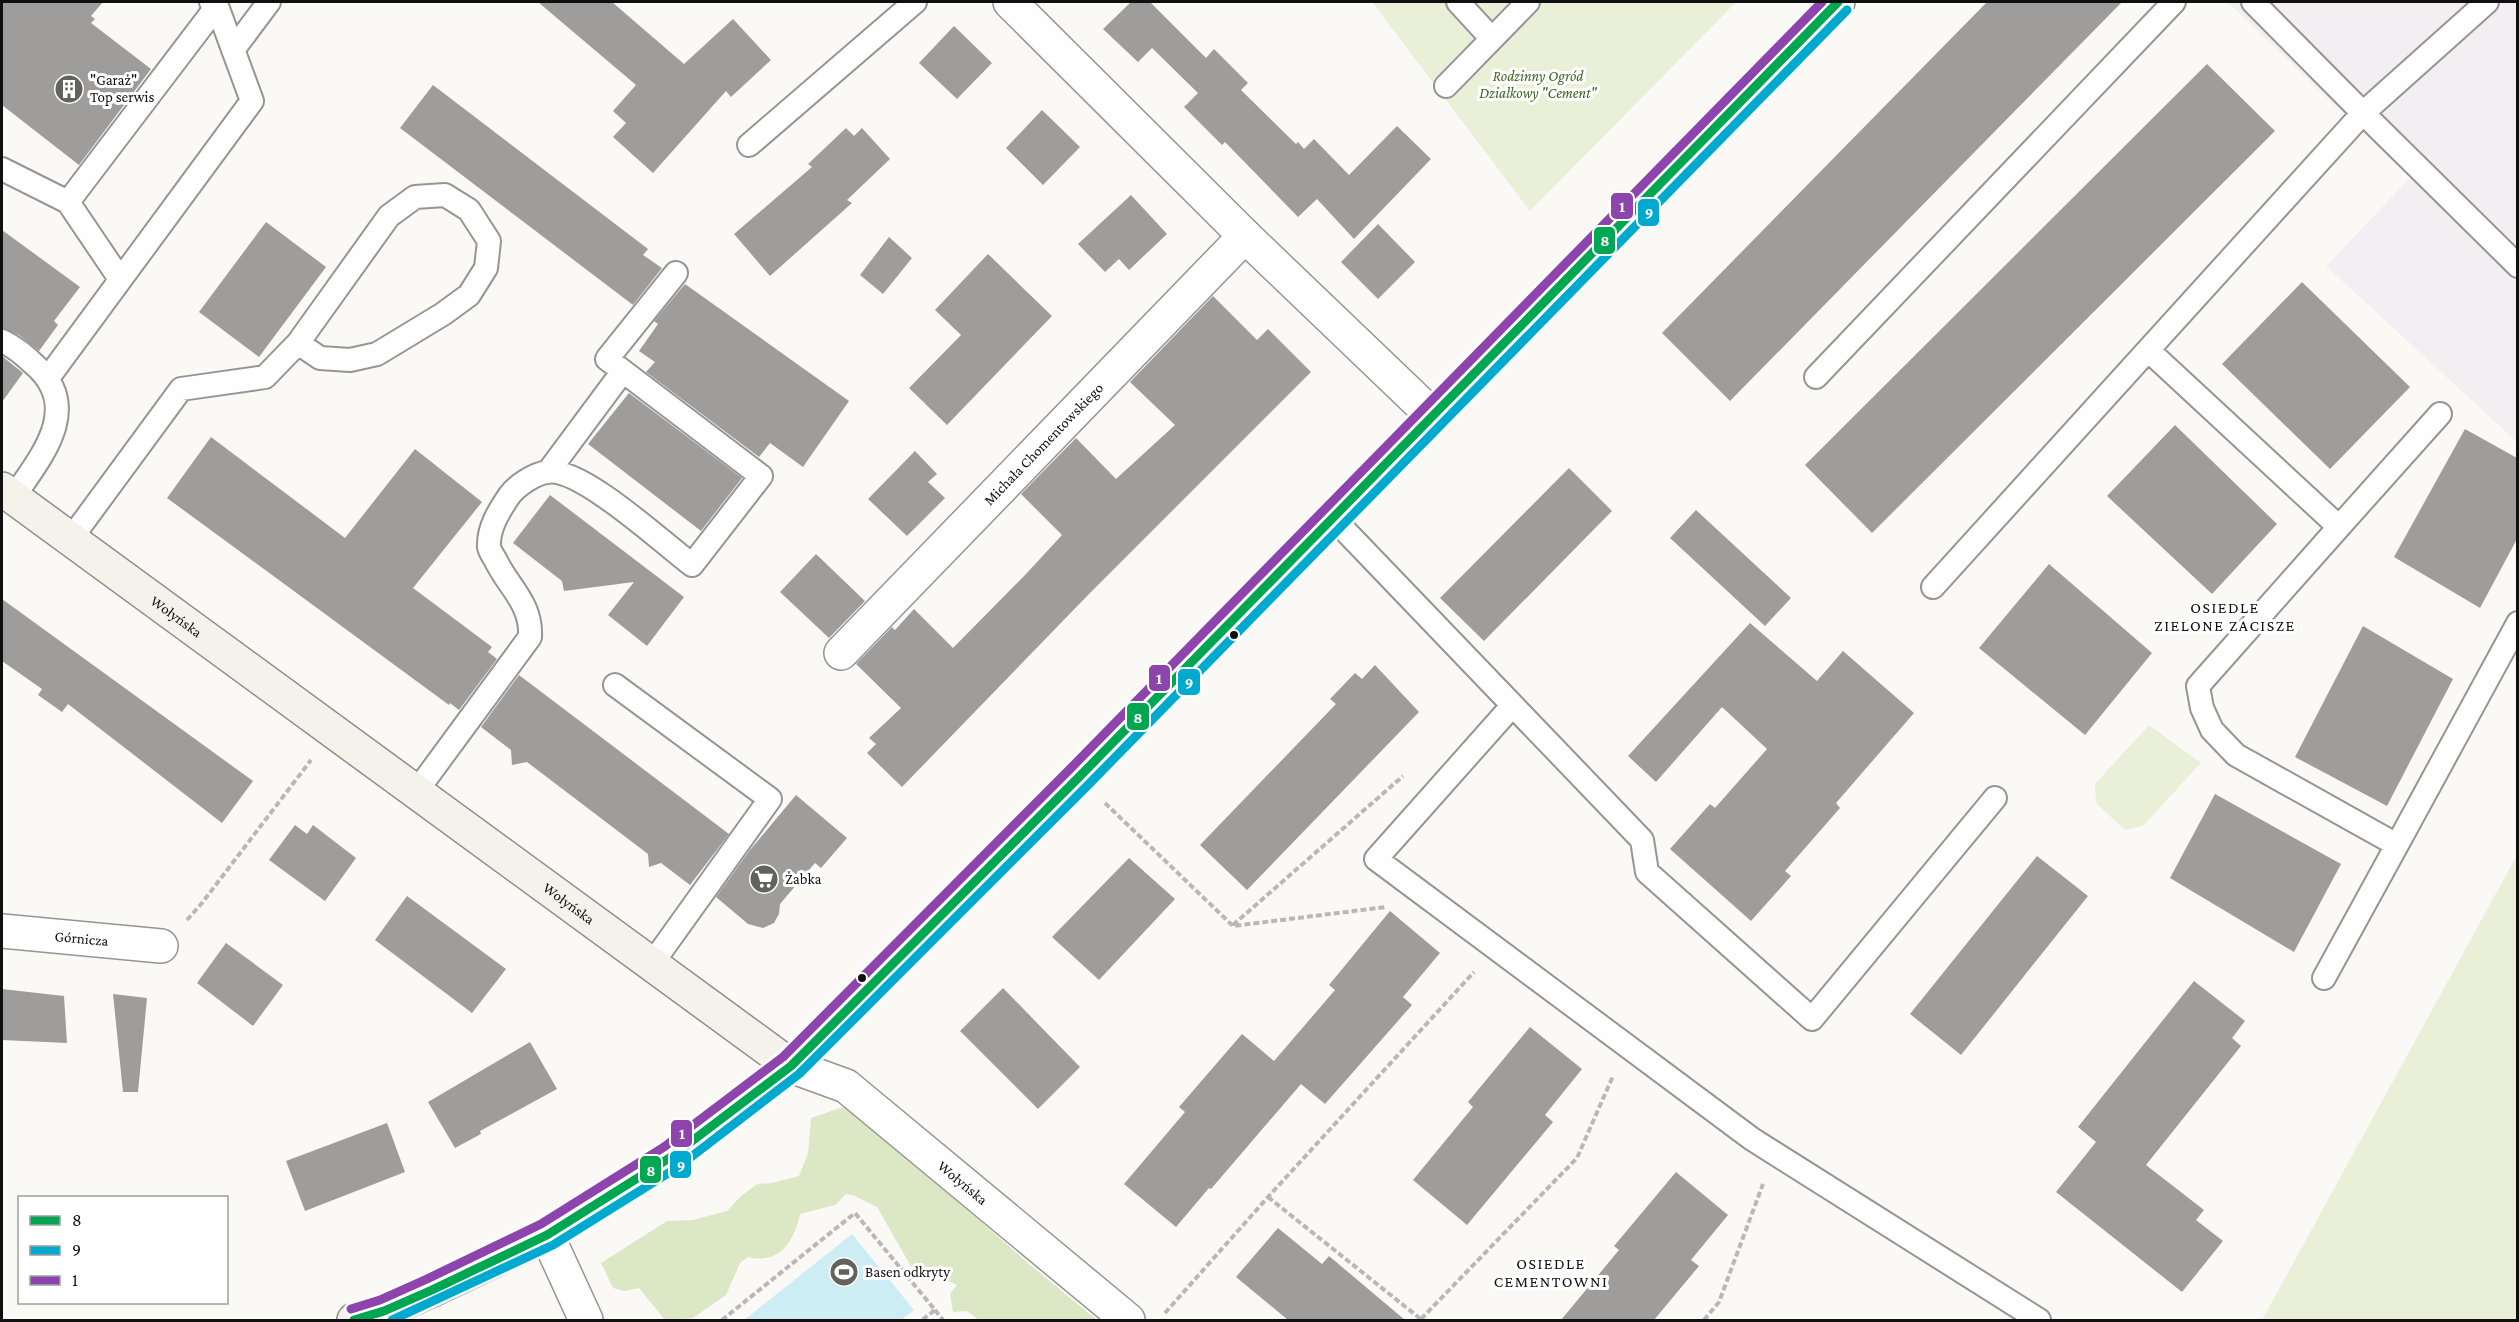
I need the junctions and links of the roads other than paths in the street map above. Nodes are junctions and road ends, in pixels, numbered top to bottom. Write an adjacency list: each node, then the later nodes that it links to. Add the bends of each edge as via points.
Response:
1 (269, 2): 12 (lane)
2 (915, 2): 15 (lane)
3 (1010, 2): 18 (street)
4 (1458, 2): 11 (lane)
5 (1528, 2): 11 (lane)
6 (1838, 2): 29 (main road)
7 (2174, 2): 26 (lane)
8 (2253, 2): 14 (lane)
9 (2487, 2): 14 (lane)
10 (214, 4): 12 (lane); 17 (lane)
11 (1492, 39): 13 (lane)
12 (233, 50): 21 (lane, via 252,101)
13 (1446, 86)
14 (2363, 113): 19 (lane); 24 (lane)
15 (749, 145)
16 (2, 169): 17 (lane)
17 (68, 202): 21 (lane)
18 (1245, 236): 29 (street); 37 (street, Michała Chomentowskiego)
19 (2517, 266)
20 (676, 273): 25 (lane, via 607,359)
21 (120, 279): 27 (lane)
22 (2, 341): 27 (lane, via 17,348)
23 (298, 343): 23 (lane, via 389,216 415,197 446,195 469,210 489,241 486,268 469,296 377,354 350,360 320,358); 34 (lane, via 265,377 181,389)
24 (2148, 350): 33 (lane); 35 (lane)
25 (623, 371): 30 (lane); 30 (lane, via 760,476 692,565 597,490 573,477)
26 (1816, 377)
27 (48, 378): 31 (lane, via 58,404 51,440)
28 (2440, 414): 33 (lane)
29 (1432, 415): 32 (main road)
30 (548, 472): 40 (lane, via 512,492 495,518 489,547 501,573 520,596 531,625 530,637)
31 (7, 494): 34 (main road, Wołyńska)
32 (1333, 518): 39 (lane); 47 (main road)
33 (2339, 527): 42 (lane, via 2198,686 2202,708 2212,730 2236,755)
34 (70, 540): 40 (main road, Wołyńska)
35 (1933, 586)
36 (2517, 622): 42 (lane)
37 (841, 653)
38 (615, 685): 45 (lane, via 770,799)
39 (1512, 706): 41 (lane, via 1642,840 1647,872 1812,1019); 52 (lane, via 1376,859 1752,1138)
40 (416, 792): 45 (main road, Wołyńska)
41 (1995, 798)
42 (2397, 845): 46 (lane)
43 (2, 931): 44 (street, Górnicza)
44 (161, 946)
45 (651, 965): 47 (main road, Wołyńska)
46 (2324, 978)
47 (791, 1066): 48 (main road, via 671,1157); 51 (street, Wołyńska, via 846,1086)
48 (547, 1235): 49 (main road, via 432,1290); 50 (street)
49 (354, 1320)
50 (585, 1320)
51 (1128, 1320)
52 (2039, 1320)

